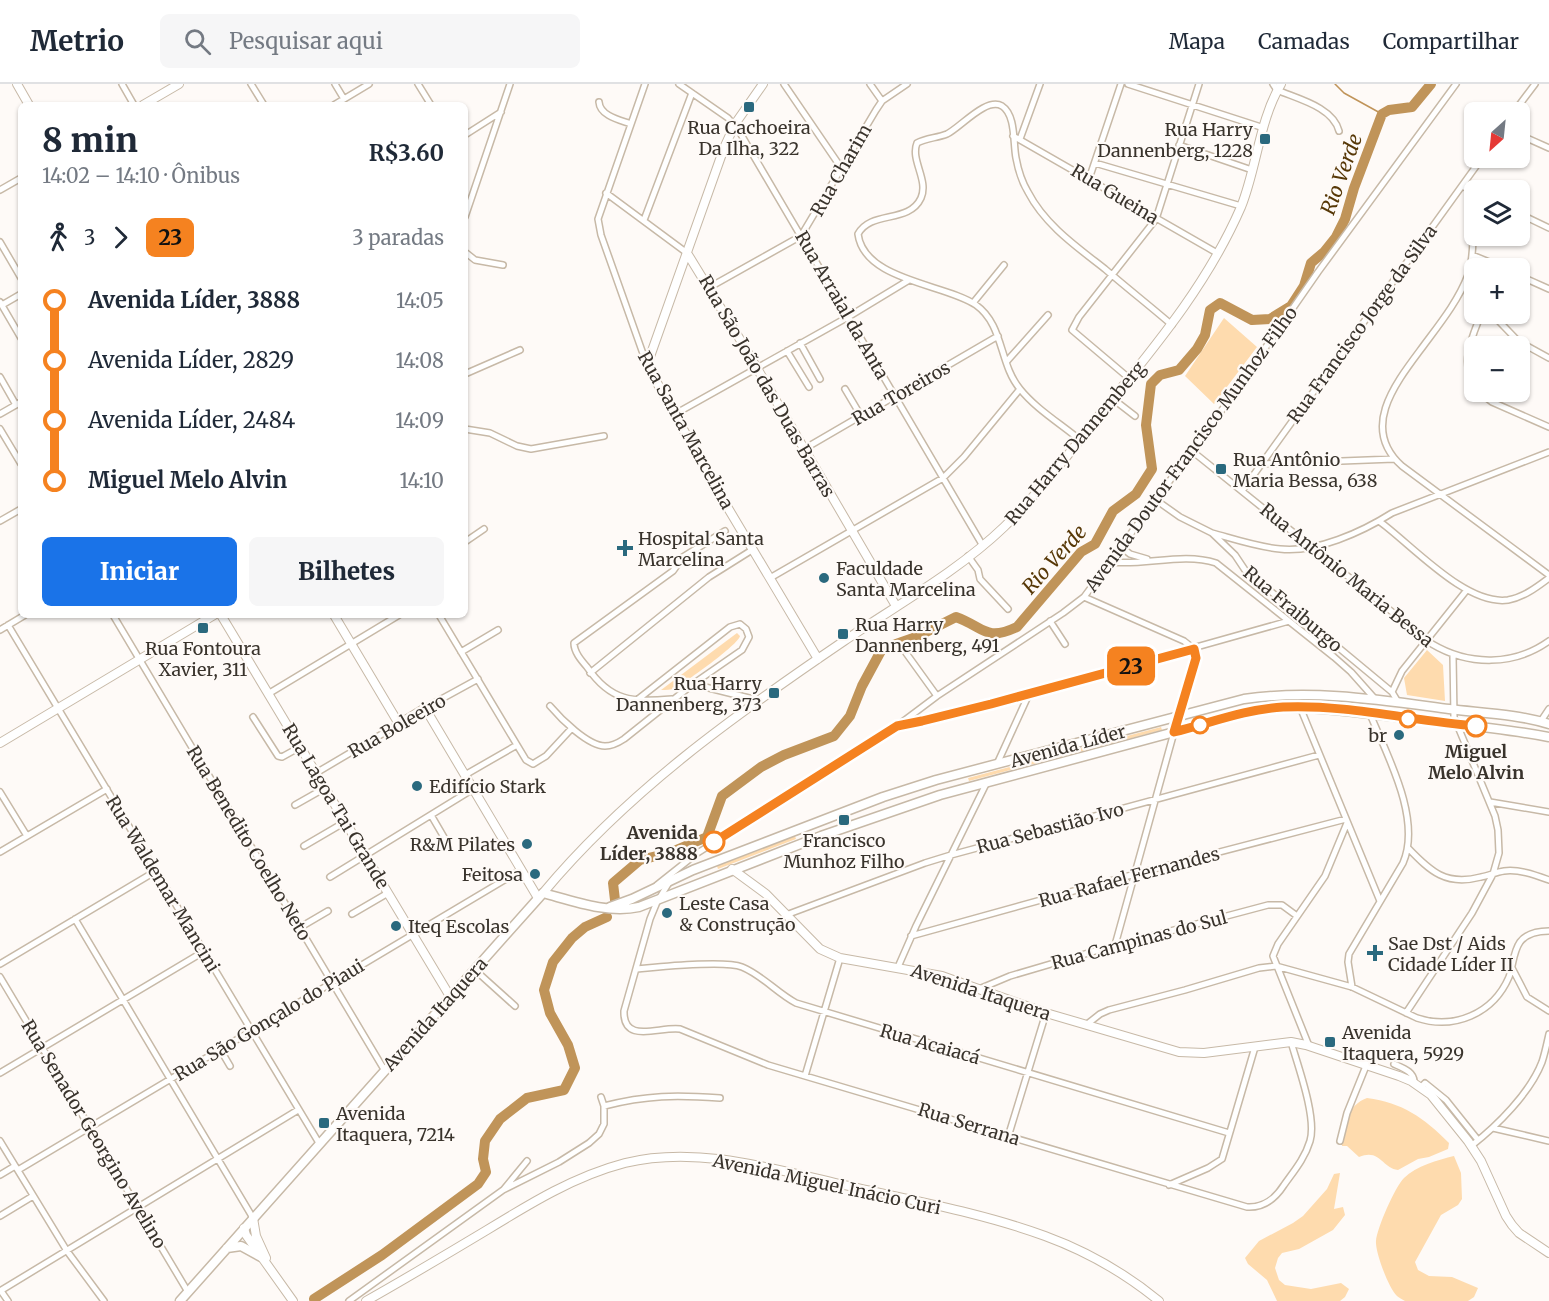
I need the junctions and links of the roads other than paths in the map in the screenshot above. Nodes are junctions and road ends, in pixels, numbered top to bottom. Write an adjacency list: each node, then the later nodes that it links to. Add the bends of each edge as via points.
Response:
1 (17, 84): 25 (street)
2 (122, 84): 26 (street)
3 (179, 84): 27 (street)
4 (251, 84): 28 (street)
5 (335, 84): 23 (street)
6 (369, 84): 23 (street)
7 (418, 84): 30 (street)
8 (510, 84): 34 (street)
9 (645, 84): 35 (street, Rua Santa Marcelina)
10 (680, 84): 22 (street, Rua Arraial da Anta)
11 (763, 84): 36 (street)
12 (784, 84): 47 (street)
13 (870, 84): 24 (street)
14 (906, 84): 24 (street, Rua Charim)
15 (1040, 84): 41 (street)
16 (1121, 84): 45 (street)
17 (1128, 84): 33 (street)
18 (1199, 84): 33 (street)
19 (1456, 84): 116 (street, Avenida Doutor Francisco Munhoz Filho)
20 (1535, 84): 32 (street)
21 (1277, 86): 37 (street, Rua Harry Dannemberg); 38 (street, via 1327,113 1336,121)
22 (692, 93): 36 (street, Rua Arraial da Anta); 59 (street)
23 (344, 99): 29 (street)
24 (882, 101): 47 (street, Rua Charim)
25 (27, 102)
26 (132, 102)
27 (148, 102)
28 (262, 102)
29 (339, 102)
30 (429, 102)
31 (598, 102): 35 (street, via 603,112)
32 (1522, 102)
33 (1193, 106): 37 (street); 43 (street)
34 (501, 112): 39 (street); 56 (street)
35 (631, 124): 54 (street, Rua Santa Marcelina)
36 (735, 124): 61 (street, Rua Arraial da Anta); 64 (street)
37 (1264, 128): 48 (street, Rua Harry Dannemberg)
38 (1339, 131)
39 (468, 133)
40 (1013, 136): 41 (street, Rua Gueina); 73 (street, via 1018,168 1037,208); 74 (street, via 1005,109 991,104 947,134 917,143 915,152 923,186 919,202 907,212 867,224 858,234 873,259)
41 (1020, 139): 49 (street, Rua Gueina)
42 (1530, 139): 44 (street)
43 (1179, 145): 48 (street); 51 (street)
44 (1549, 148)
45 (1095, 163): 49 (street); 51 (street)
46 (1475, 168): 52 (street, Rua Francisco Jorge da Silva)
47 (843, 169): 61 (street, Rua Charim)
48 (1252, 170): 55 (street, Rua Harry Dannemberg)
49 (1089, 179): 57 (street, Rua Gueina)
50 (18, 180): 53 (street)
51 (1167, 183): 55 (street); 57 (street)
52 (1462, 186): 120 (street, Rua Francisco Jorge da Silva)
53 (0, 190)
54 (606, 193): 59 (street, Rua São João das Duas Barras); 93 (street, Rua Santa Marcelina, via 598,227)
55 (1241, 206): 65 (street, Rua Harry Dannemberg)
56 (468, 208)
57 (1156, 219): 65 (street, Rua Gueina); 73 (street)
58 (1530, 219): 60 (street)
59 (644, 220): 64 (street, Rua São João das Duas Barras)
60 (1549, 228)
61 (801, 236): 77 (street, Rua Charim); 83 (street, Rua Arraial da Anta)
62 (0, 242): 72 (street)
63 (1473, 246): 67 (street)
64 (687, 253): 77 (street, Rua São João das Duas Barras); 93 (street)
65 (1217, 253): 85 (street, Rua Harry Dannemberg)
66 (468, 254): 70 (street, via 475,260)
67 (1472, 255): 68 (street); 69 (street)
68 (1471, 258)
69 (1478, 258)
70 (503, 265)
71 (1004, 265): 80 (street)
72 (18, 273)
73 (1112, 276): 85 (street); 98 (street, via 1072,330)
74 (909, 280): 80 (street); 83 (street)
75 (1530, 280): 78 (street)
76 (1464, 282): 119 (street, via 1391,391 1383,436)
77 (710, 287): 94 (street, Rua São João das Duas Barras)
78 (1549, 289)
79 (18, 296): 81 (street)
80 (974, 303): 87 (street, via 988,317)
81 (1, 307): 86 (street)
82 (1048, 315): 92 (street)
83 (848, 317): 88 (street); 102 (street, Rua Arraial da Anta)
84 (1502, 324): 91 (street, via 1518,341)
85 (1172, 325): 98 (street, Rua Harry Dannemberg)
86 (18, 333)
87 (998, 336): 92 (street); 102 (street, Rua Toreiros)
88 (800, 343): 90 (street); 97 (street)
89 (520, 350): 95 (street)
90 (787, 351): 94 (street); 99 (street)
91 (1549, 358)
92 (1007, 362): 101 (street)
93 (647, 365): 107 (street, Rua Santa Marcelina)
94 (757, 367): 107 (street); 115 (street, Rua São João das Duas Barras)
95 (468, 373)
96 (0, 377): 105 (street)
97 (820, 379)
98 (1130, 379): 103 (street, Rua Harry Dannemberg)
99 (809, 387)
100 (845, 389): 108 (street)
101 (1020, 389): 114 (street); 121 (street)
102 (895, 397): 108 (street, Rua Toreiros); 121 (street, Rua Arraial da Anta)
103 (1113, 399): 109 (street); 114 (street, Rua Harry Dannemberg)
104 (1492, 402): 110 (street)
105 (18, 403): 106 (street)
106 (0, 414)
107 (675, 414): 136 (street, Rua Santa Marcelina)
108 (861, 416): 115 (street, Rua Toreiros)
109 (1135, 416)
110 (1549, 427)
111 (0, 429): 118 (street)
112 (468, 429): 113 (street, via 490,433 531,449)
113 (604, 436)
114 (1080, 440): 133 (street, Rua Harry Dannemberg, via 1034,495)
115 (804, 448): 129 (street, Rua São João das Duas Barras)
116 (1192, 451): 122 (street, Rua Antônio Maria Bessa); 124 (street, Avenida Doutor Francisco Munhoz Filho)
117 (1549, 452): 123 (street)
118 (18, 459)
119 (1394, 459): 120 (street); 123 (street)
120 (1262, 464): 122 (street, Rua Francisco Jorge da Silva)
121 (943, 478): 129 (street); 133 (street, Rua Arraial da Anta)
122 (1242, 491): 135 (street, Rua Antônio Maria Bessa)
123 (1440, 494): 127 (street); 140 (street)
124 (1156, 500): 131 (street, Rua Fraiburgo); 134 (street, Avenida Doutor Francisco Munhoz Filho)
125 (18, 510): 126 (street)
126 (0, 521)
127 (1379, 521): 135 (street); 142 (street)
128 (484, 529): 132 (street)
129 (851, 530): 141 (street); 144 (street, Rua São João das Duas Barras)
130 (724, 531): 168 (street, via 683,557 673,571 576,641 576,652)
131 (1212, 533): 135 (street, via 1279,549); 171 (street, Rua Fraiburgo, via 1245,570)
132 (468, 540)
133 (983, 546): 137 (street, Rua Harry Dannemberg)
134 (1121, 547): 138 (street, Rua Fraiburgo, via 1137,557); 139 (street, Avenida Doutor Francisco Munhoz Filho)
135 (1313, 548): 158 (street, Rua Antônio Maria Bessa)
136 (752, 550): 141 (street, Rua Santa Marcelina); 168 (street, via 709,577)
137 (968, 556): 144 (street, Rua Harry Dannemberg); 145 (street, via 980,579)
138 (1157, 560): 139 (street, Rua Fraiburgo); 154 (street, Rua Fraiburgo, via 1216,563)
139 (1111, 562): 143 (street, Avenida Doutor Francisco Munhoz Filho)
140 (1549, 576): 142 (street, via 1511,599 1500,601)
141 (770, 578): 166 (street, Rua Santa Marcelina)
142 (1467, 591): 158 (street)
143 (1083, 597): 153 (street, Avenida Doutor Francisco Munhoz Filho); 162 (street, via 1184,641)
144 (896, 606): 166 (street, Rua Harry Dannemberg)
145 (1008, 609)
146 (20, 618): 155 (street)
147 (114, 618): 167 (street, Rua Benedito Coelho Neto)
148 (209, 618): 167 (street)
149 (223, 618): 172 (street, Rua Lagoa Tai Grande)
150 (336, 618): 160 (street)
151 (394, 618): 160 (street)
152 (441, 618): 163 (street)
153 (1050, 621): 161 (street); 174 (street, Avenida Doutor Francisco Munhoz Filho)
154 (1289, 621): 162 (street); 176 (street, Rua Fraiburgo, via 1351,672)
155 (8, 625): 156 (street); 181 (street, Rua Waldemar Mancini)
156 (0, 630)
157 (498, 630): 163 (street)
158 (1426, 639): 165 (street, Rua Antônio Maria Bessa); 171 (street)
159 (1549, 641): 165 (street, Rua Antônio Maria Bessa, via 1511,658 1480,660)
160 (351, 644): 172 (street); 190 (street)
161 (1065, 644)
162 (1194, 649): 173 (street); 188 (street, via 1196,658)
163 (462, 652): 169 (street)
164 (906, 653): 174 (street)
165 (1453, 656): 184 (street)
166 (818, 658): 178 (street, Rua Harry Dannemberg)
167 (139, 659): 181 (street); 242 (street, Rua Benedito Coelho Neto)
168 (590, 673): 177 (street, via 615,696)
169 (478, 680): 183 (street, Rua Boleeiro); 197 (street)
170 (693, 684): 175 (street); 177 (street, via 746,645 749,637 743,626 730,627); 178 (street)
171 (1392, 692): 179 (street, Rua Fraiburgo)
172 (268, 694): 198 (street, Rua Lagoa Tai Grande)
173 (1029, 694): 192 (street); 200 (street)
174 (937, 696): 192 (street, Avenida Doutor Francisco Munhoz Filho)
175 (674, 699): 177 (street); 193 (street, via 612,745 598,745)
176 (1375, 699): 179 (main road, Avenida Líder); 188 (main road, Avenida Líder, via 1274,695)
177 (637, 700)
178 (757, 700): 233 (street, Rua Harry Dannemberg, via 637,795 594,835)
179 (1398, 702): 184 (main road, Avenida Líder)
180 (550, 706): 193 (street)
181 (58, 707): 196 (street); 205 (street, Rua Waldemar Mancini)
182 (1300, 707): 186 (main road, Avenida Líder); 194 (main road, Avenida Líder, via 1260,710); 199 (street)
183 (425, 708): 190 (street, Rua Boleeiro); 202 (street)
184 (1453, 709): 189 (main road, Avenida Líder); 191 (street)
185 (1549, 709): 189 (street)
186 (1370, 714): 191 (main road, Avenida Líder); 218 (street, via 1406,808)
187 (253, 717): 198 (street, via 280,757)
188 (1179, 717): 194 (street); 200 (main road, Avenida Líder)
189 (1545, 722)
190 (399, 724): 201 (street, Rua Boleeiro)
191 (1457, 724): 195 (main road, Avenida Líder); 209 (street)
192 (897, 726): 222 (street, Avenida Doutor Francisco Munhoz Filho)
193 (572, 728): 197 (street, via 537,763 529,763)
194 (1174, 732): 203 (main road, Avenida Líder); 208 (street)
195 (1549, 737)
196 (0, 743)
197 (517, 745): 202 (street)
198 (300, 747): 201 (street, Rua Lagoa Tai Grande)
199 (1319, 755): 208 (street, Rua Sebastião Ivo); 213 (street)
200 (997, 765): 229 (main road, Avenida Líder, via 860,805)
201 (316, 773): 204 (street, Rua Lagoa Tai Grande)
202 (465, 775): 206 (street)
203 (987, 782): 220 (street); 223 (main road, Avenida Líder, via 869,819)
204 (325, 788): 210 (street); 214 (street, Rua Lagoa Tai Grande)
205 (106, 789): 215 (street); 225 (street, Rua Waldemar Mancini)
206 (473, 789): 212 (street); 224 (street)
207 (0, 792): 215 (street)
208 (1156, 800): 220 (street, Rua Sebastião Ivo); 226 (street)
209 (1490, 802): 211 (street); 227 (street, via 1499,843)
210 (295, 805)
211 (1549, 812)
212 (431, 815): 216 (street); 221 (street)
213 (1347, 821): 226 (street, Rua Rafael Fernandes); 234 (street); 240 (street, via 1325,876)
214 (345, 822): 217 (street); 221 (street, Rua Lagoa Tai Grande)
215 (27, 836): 219 (street)
216 (445, 838)
217 (304, 846)
218 (1408, 848): 227 (street, via 1434,873 1445,878 1458,880); 234 (street)
219 (0, 852)
220 (951, 855): 239 (street, Rua Sebastião Ivo); 245 (street)
221 (365, 856): 228 (street); 232 (street, Rua Lagoa Tai Grande)
222 (681, 866): 229 (street, Avenida Doutor Francisco Munhoz Filho); 231 (street, Avenida Doutor Francisco Munhoz Filho)
223 (732, 869): 235 (main road); 239 (street, Avenida Itaquera, via 759,887)
224 (521, 870): 233 (street); 244 (street, Rua São Gonçalo do Piaui)
225 (156, 871): 241 (street); 247 (street, Rua Waldemar Mancini)
226 (1135, 874): 245 (street, Rua Rafael Fernandes); 246 (street)
227 (1493, 874): 230 (street, via 1519,872); 265 (street)
228 (330, 877)
229 (671, 879): 231 (main road, Avenida Líder); 235 (street, Avenida Doutor Francisco Munhoz Filho)
230 (1549, 880)
231 (653, 888): 235 (street, via 649,895); 236 (main road, Avenida Líder)
232 (388, 893): 238 (street); 244 (street, Rua Lagoa Tai Grande)
233 (541, 896): 236 (main road); 254 (main road, Avenida Itaquera)
234 (1380, 900): 257 (street, via 1349,954)
235 (653, 903): 236 (main road, via 630,909); 253 (street, Rua Serrana)
236 (607, 908)
237 (328, 911): 242 (street)
238 (352, 914)
239 (786, 915): 248 (street, Avenida Itaquera, via 820,949)
240 (1297, 916): 246 (street, Rua Campinas do Sul, via 1277,904); 250 (street, via 1274,951)
241 (75, 919): 249 (street); 260 (street)
242 (299, 928): 256 (street, Rua Benedito Coelho Neto)
243 (1549, 931): 252 (street, via 1522,939)
244 (413, 935): 256 (street, Rua São Gonçalo do Piaui); 259 (street, Rua Lagoa Tai Grande)
245 (911, 936): 251 (street)
246 (1115, 945): 258 (street, Rua Campinas do Sul, via 1010,976)
247 (203, 952): 260 (street); 267 (street, Rua Waldemar Mancini)
248 (840, 958): 251 (street, Avenida Itaquera); 263 (street)
249 (0, 964)
250 (1276, 966): 257 (street); 266 (street, via 1109,1010); 270 (street)
251 (898, 967): 258 (street, Avenida Itaquera)
252 (1512, 968): 262 (street, via 1527,997); 265 (street, via 1495,998 1465,1019 1429,1022)
253 (636, 969): 263 (street, Rua Acaiacá, via 735,965 756,975 784,997); 282 (street, Rua Serrana, via 624,1011 628,1028 639,1032 680,1029 753,1060)
254 (475, 970): 259 (main road, Avenida Itaquera); 261 (street)
255 (0, 977): 271 (street, Rua Senador Georgino Avelino)
256 (332, 982): 267 (street, Rua São Gonçalo do Piaui); 279 (street, Rua Benedito Coelho Neto)
257 (1352, 987): 265 (street)
258 (980, 989): 264 (street, Avenida Itaquera)
259 (451, 998): 279 (main road, Avenida Itaquera)
260 (122, 999): 271 (street); 283 (street)
261 (515, 1006)
262 (1549, 1011)
263 (825, 1013): 281 (street, Rua Acaiacá); 282 (street)
264 (1046, 1013): 266 (street, Avenida Itaquera); 281 (street)
265 (1406, 1013)
266 (1086, 1025): 272 (street, Avenida Itaquera, via 1179,1052)
267 (251, 1031): 273 (street, Rua São Gonçalo do Piaui); 288 (street, Rua Waldemar Mancini)
268 (1549, 1034): 274 (street)
269 (1291, 1042): 270 (street, Avenida Itaquera); 272 (street, Avenida Itaquera); 303 (street, Rua Serrana, via 1312,1134 1302,1160 1281,1190 1272,1200 1247,1207)
270 (1309, 1046): 277 (street, Avenida Itaquera)
271 (42, 1047): 280 (street); 289 (street, Rua Senador Georgino Avelino)
272 (1255, 1047): 291 (street)
273 (220, 1049): 276 (street); 283 (street, Rua São Gonçalo do Piaui)
274 (1542, 1062): 278 (street); 290 (street)
275 (1394, 1064): 284 (street, via 1410,1073)
276 (230, 1066)
277 (1366, 1066): 284 (street, Avenida Itaquera); 295 (street)
278 (1549, 1066)
279 (385, 1071): 297 (main road, Avenida Itaquera)
280 (0, 1073)
281 (1028, 1073): 291 (street, Rua Acaiacá); 292 (street)
282 (805, 1076): 292 (street, Rua Serrana)
283 (170, 1078): 289 (street, Rua São Gonçalo do Piaui); 299 (street)
284 (1418, 1085): 293 (street, via 1425,1083 1439,1093); 298 (street, Avenida Itaquera, via 1440,1104)
285 (601, 1097): 287 (street)
286 (720, 1098): 287 (street, via 655,1096)
287 (604, 1106): 304 (street, via 603,1128 589,1143)
288 (298, 1110): 297 (street, Rua Waldemar Mancini); 299 (street)
289 (89, 1127): 301 (street, Rua São Gonçalo do Piaui); 306 (street, Rua Senador Georgino Avelino)
290 (1493, 1128): 293 (street); 296 (street)
291 (1229, 1133): 303 (street, via 1218,1162)
292 (1008, 1137): 303 (street, Rua Serrana)
293 (1478, 1140): 298 (street)
294 (0, 1141): 301 (street)
295 (1340, 1141)
296 (1549, 1141)
297 (319, 1143): 308 (main road, Avenida Itaquera)
298 (1471, 1146): 312 (street, Avenida Itaquera, via 1512,1226)
299 (219, 1159): 306 (street); 308 (street)
300 (527, 1161): 304 (street)
301 (17, 1168): 302 (street, Rua São Gonçalo do Piaui); 305 (street)
302 (0, 1175)
303 (1169, 1185)
304 (503, 1190): 321 (street)
305 (33, 1196): 307 (street); 311 (street)
306 (138, 1209): 311 (street); 316 (street, Rua Senador Georgino Avelino)
307 (0, 1216)
308 (253, 1218): 309 (main road, Avenida Itaquera); 314 (street)
309 (244, 1228): 310 (main road, Avenida Itaquera); 313 (street)
310 (227, 1248): 313 (main road, via 241,1246); 316 (main road, Avenida Itaquera)
311 (67, 1251): 315 (street); 318 (street)
312 (1549, 1253)
313 (261, 1257): 314 (street)
314 (270, 1268): 320 (street)
315 (0, 1291): 317 (street)
316 (188, 1292): 319 (main road, Avenida Itaquera)
317 (8, 1301)
318 (104, 1301)
319 (180, 1301)
320 (293, 1301)
321 (349, 1301)
322 (366, 1301): 323 (street, Avenida Miguel Inácio Curi, via 584,1176 668,1156 752,1165 988,1219 1045,1236 1083,1253)
323 (1159, 1301)

